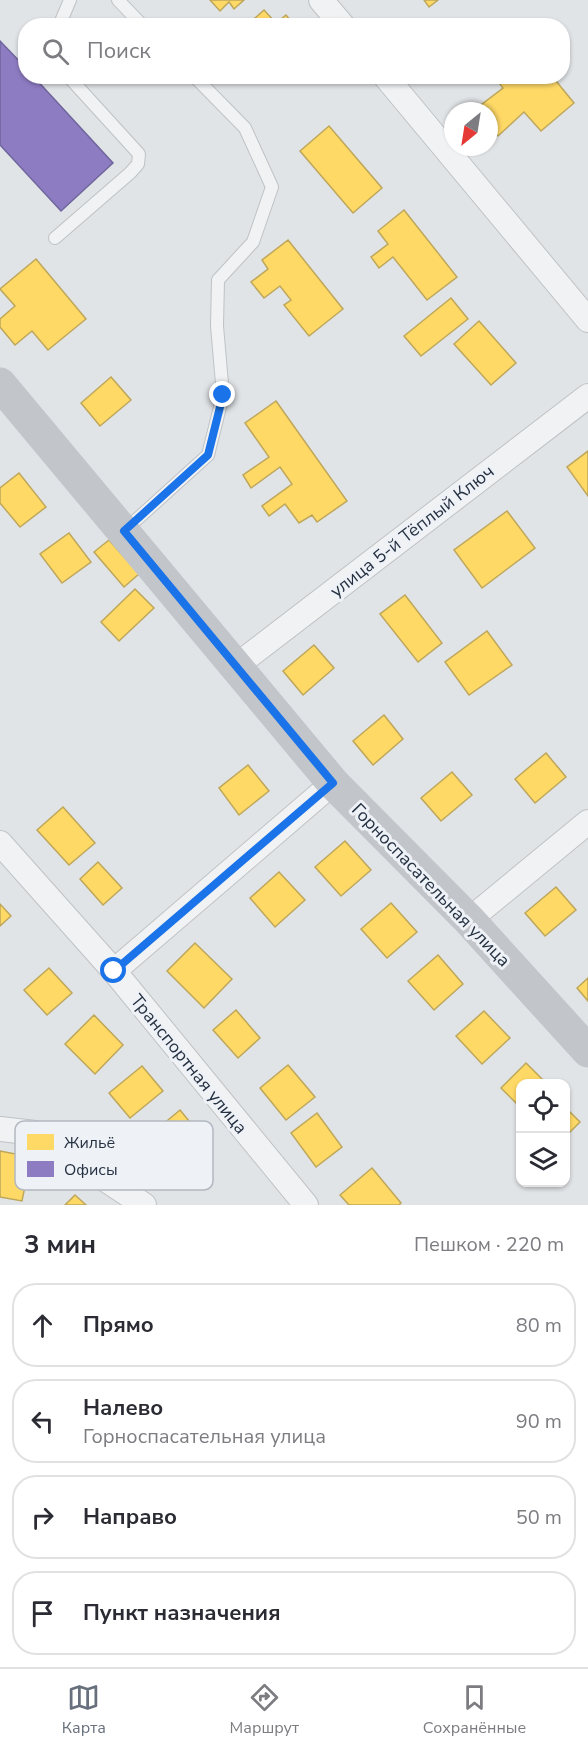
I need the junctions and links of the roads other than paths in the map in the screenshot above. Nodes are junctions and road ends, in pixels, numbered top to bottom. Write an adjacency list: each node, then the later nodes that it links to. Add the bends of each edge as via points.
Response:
1 (70, 0): 4 (lane)
2 (118, 0): 5 (lane)
3 (321, 0): 6 (street)
4 (62, 18)
5 (135, 18)
6 (336, 18)
7 (75, 84): 10 (lane, via 139,154 138,164)
8 (202, 84): 14 (lane, via 245,128 272,187 253,242 218,280 223,395 208,455)
9 (392, 84): 11 (street)
10 (55, 238)
11 (588, 320)
12 (0, 384): 14 (main road, Горноспасательная улица)
13 (588, 396): 15 (street, улица 5-й Тёплый Ключ)
14 (124, 531): 15 (main road, Горноспасательная улица)
15 (236, 666): 16 (main road, Горноспасательная улица)
16 (333, 783): 19 (main road, Горноспасательная улица); 20 (street)
17 (588, 822): 19 (street)
18 (0, 843): 20 (street, Транспортная улица)
19 (469, 920): 21 (main road, Горноспасательная улица)
20 (114, 971): 26 (street, Транспортная улица)
21 (588, 1051)
22 (0, 1130): 23 (street)
23 (15, 1131)
24 (121, 1190): 25 (street)
25 (144, 1205)
26 (306, 1205)

